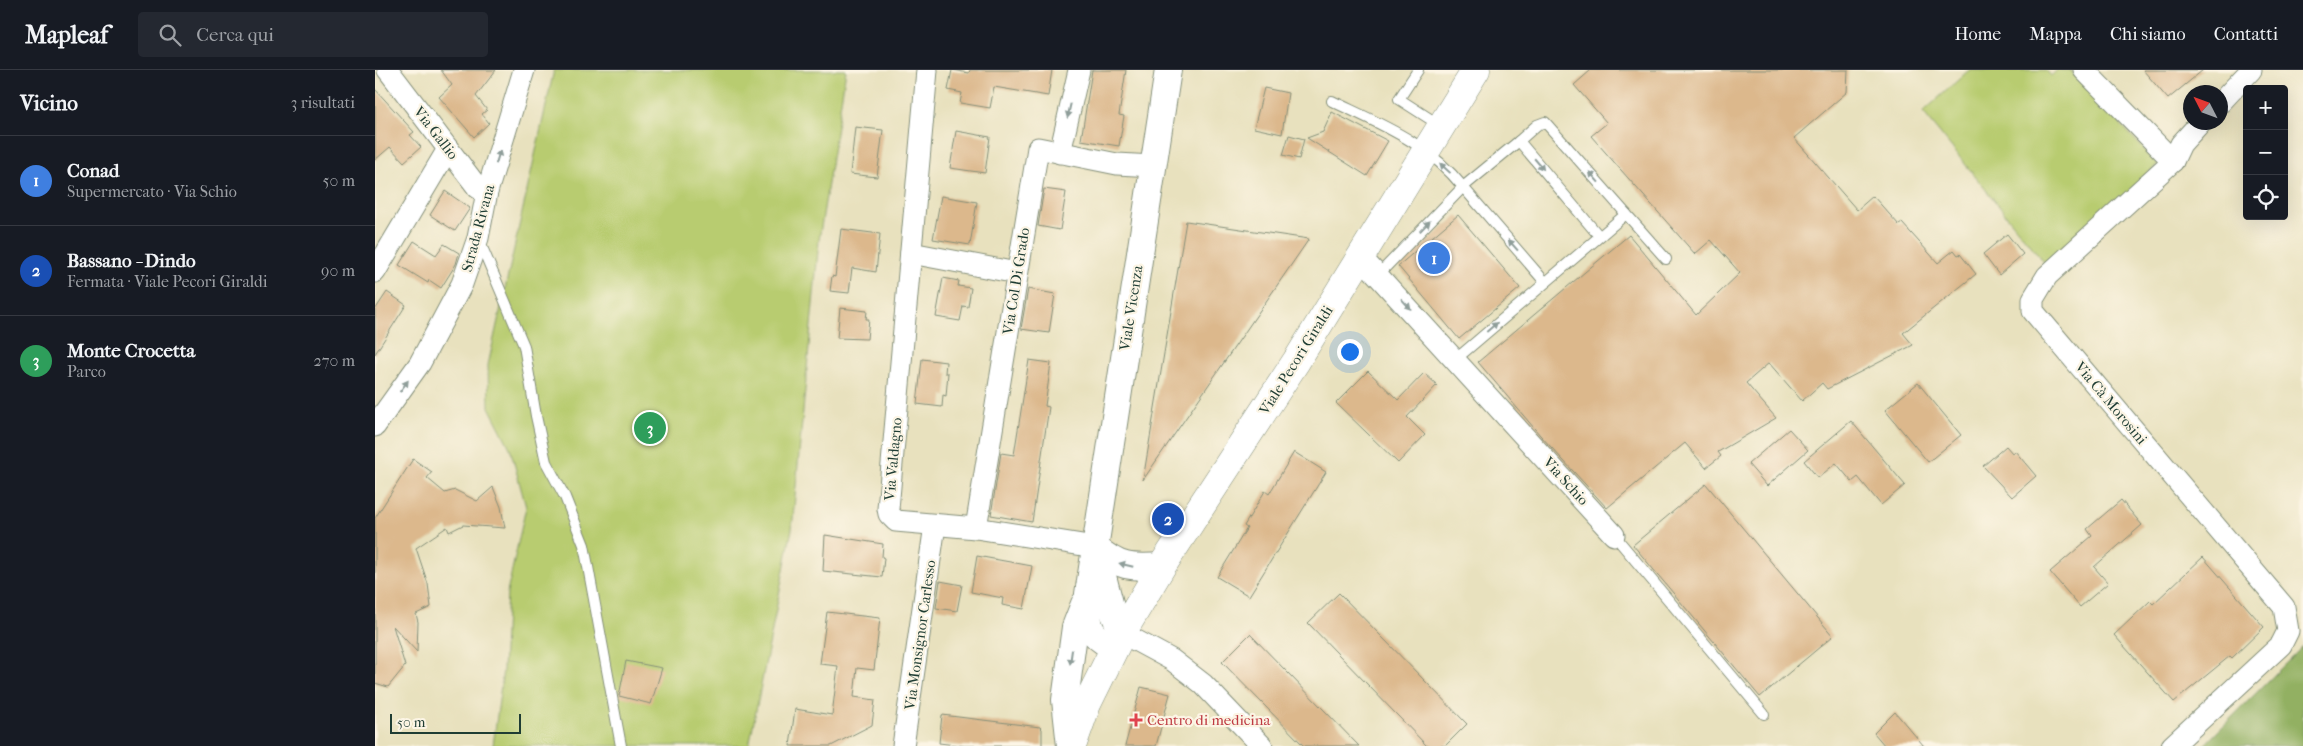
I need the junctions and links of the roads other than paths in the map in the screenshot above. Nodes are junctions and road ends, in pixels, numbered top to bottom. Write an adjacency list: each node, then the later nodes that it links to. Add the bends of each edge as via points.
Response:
1 (388, 70): 15 (street, Via Gallio)
2 (524, 70): 21 (street, Strada Rivana, one-way to 2)
3 (927, 70): 25 (street, Via Valdagno)
4 (1079, 70): 17 (street, one-way to 17)
5 (1168, 70): 19 (street, Viale Vicenza)
6 (1418, 70): 12 (lane, via 1399,99)
7 (1476, 70): 12 (main road, Viale Pecori Giraldi)
8 (2084, 70): 18 (street)
9 (2251, 70): 10 (street)
10 (2228, 95)
11 (1332, 101): 16 (lane, via 1405,135)
12 (1441, 126): 16 (main road, Viale Pecori Giraldi)
13 (2194, 130): 18 (street, Via Cà Morosini, via 2181,144)
14 (1519, 141): 20 (lane); 22 (lane, one-way to 14, via 1545,122); 23 (lane, one-way to 23)
15 (448, 149): 21 (street, Via Gallio, via 478,188); 28 (street)
16 (1426, 150): 20 (lane, one-way to 16); 27 (main road, Viale Pecori Giraldi)
17 (1060, 153): 19 (street, Via Col Di Grado, via 1117,164); 29 (street, Via Col Di Grado, via 1038,148)
18 (2173, 161): 45 (street, Via Cà Morosini, via 2047,276 2033,299 2033,311 2284,607 2288,631 2281,645)
19 (1153, 166): 36 (street, Viale Vicenza)
20 (1463, 187): 27 (lane, one-way to 20); 30 (lane, one-way to 20)
21 (487, 192): 24 (street, Strada Rivana)
22 (1626, 214): 23 (lane); 26 (lane)
23 (1599, 236): 30 (lane)
24 (478, 238): 32 (street, Strada Rivana, one-way to 24, via 420,363 462,284); 41 (lane, via 524,346 546,462 565,496 584,545)
25 (911, 253): 29 (street); 33 (street, Via Valdagno, via 888,509 896,521)
26 (1666, 259)
27 (1370, 265): 31 (street, Via Schio, one-way to 31); 37 (main road, Viale Pecori Giraldi, via 1297,360)
28 (375, 272)
29 (1017, 273): 34 (street, Via Col Di Grado)
30 (1545, 282): 31 (lane, one-way to 30)
31 (1455, 359): 35 (street, Via Schio)
32 (375, 426)
33 (935, 525): 34 (street, Via Valdagno); 42 (street, Via Monsignor Carlesso)
34 (976, 528): 36 (street, Via Valdagno)
35 (1614, 535): 40 (lane, Via Schio)
36 (1095, 547): 37 (street, one-way to 36, via 1137,567 1111,561); 38 (street, Viale Vicenza); 39 (street)
37 (1162, 566): 39 (main road, Viale Pecori Giraldi)
38 (1088, 594): 39 (street, via 1089,627 1097,639); 43 (street, one-way to 43, via 1075,627 1065,700)
39 (1118, 641): 43 (main road, via 1087,704); 44 (street, via 1172,660 1203,684)
40 (1764, 714)
41 (621, 746)
42 (903, 746)
43 (1071, 746)
44 (1262, 746)
45 (2172, 746)

